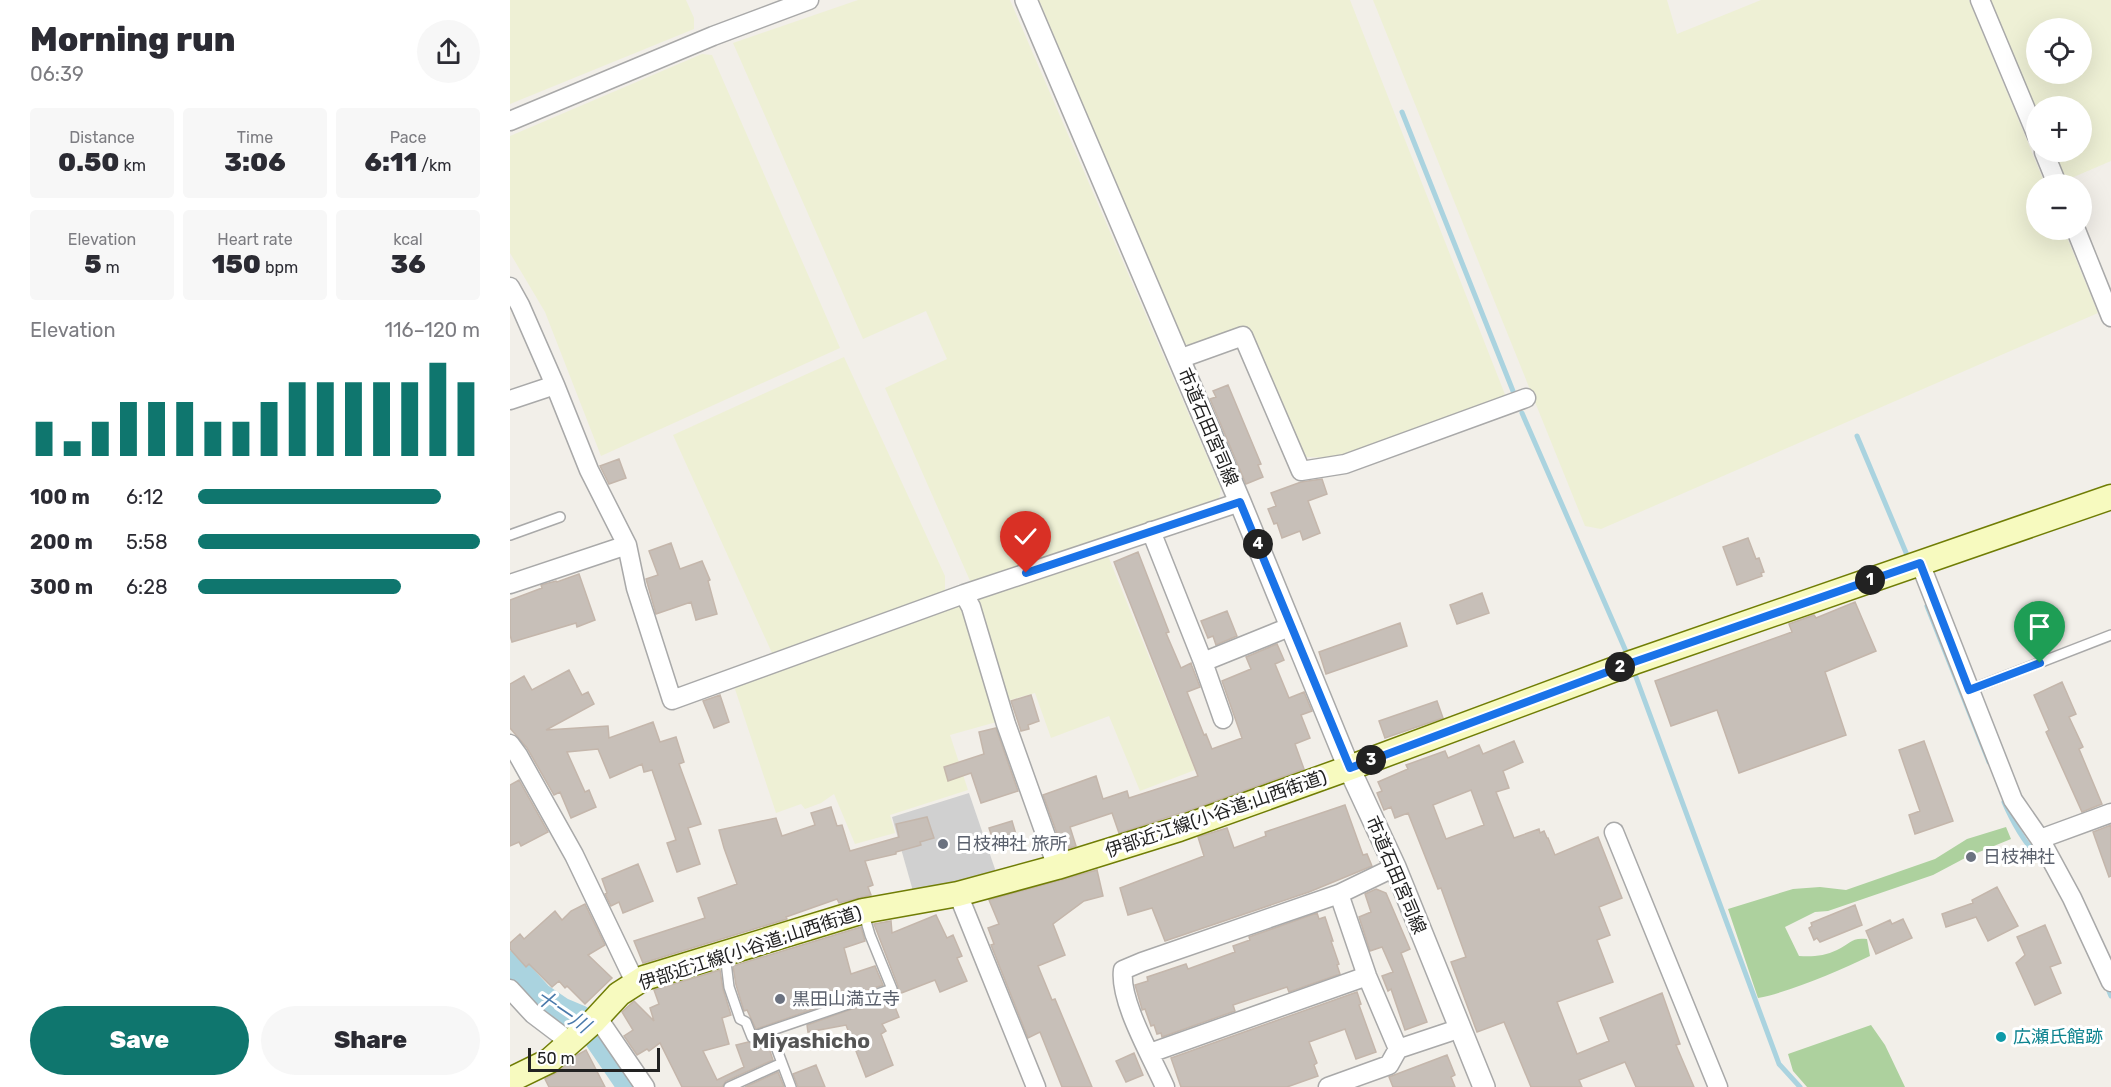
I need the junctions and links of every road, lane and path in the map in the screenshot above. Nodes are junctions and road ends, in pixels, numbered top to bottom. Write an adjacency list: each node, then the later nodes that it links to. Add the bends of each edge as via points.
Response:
1 (809, 0): 5 (street)
2 (1026, 0): 10 (street, 市道石田宮司線)
3 (1980, 0): 4 (street)
4 (2026, 110)
5 (510, 121)
6 (2080, 240): 9 (street)
7 (510, 287): 8 (street)
8 (515, 307): 11 (street)
9 (2111, 317)
10 (1179, 359): 12 (street, via 1243,336 1301,471 1345,464); 15 (street, 市道石田宮司線)
11 (555, 385): 13 (street); 19 (street, via 589,470)
12 (1526, 398)
13 (510, 400)
14 (2111, 497): 20 (main road, 伊部近江線(小谷道;山西街道))
15 (1240, 502): 17 (street); 23 (street, 市道石田宮司線)
16 (560, 517): 18 (lane)
17 (1151, 531): 22 (street); 25 (street)
18 (510, 535)
19 (627, 545): 21 (street); 22 (street, via 636,588 672,700)
20 (1920, 563): 26 (street); 29 (main road, 伊部近江線(小谷道;山西街道), via 1634,662)
21 (510, 584)
22 (964, 594): 33 (street)
23 (1292, 626): 25 (street); 29 (street, 市道石田宮司線)
24 (2111, 635): 26 (lane)
25 (1203, 662): 27 (street)
26 (1969, 690): 32 (street, via 2013,800)
27 (1223, 719)
28 (510, 744): 40 (street, via 574,855)
29 (1350, 768): 33 (main road, 伊部近江線(小谷道;山西街道), via 1179,829); 34 (street, 市道石田宮司線)
30 (2111, 813): 32 (street)
31 (1614, 831): 57 (street)
32 (2040, 839): 41 (street)
33 (1057, 867): 35 (main road, 伊部近江線(小谷道;山西街道))
34 (1395, 867): 36 (street); 44 (street, 市道石田宮司線)
35 (958, 894): 37 (main road, 伊部近江線(小谷道;山西街道)); 53 (street)
36 (1339, 894): 39 (street); 47 (street, via 1123,970 1121,981)
37 (863, 911): 38 (main road, 伊部近江線(小谷道;山西街道)); 45 (lane, via 892,989)
38 (725, 954): 40 (main road, 伊部近江線(小谷道;山西街道)); 45 (lane, via 729,987 740,1019 746,1022 752,1037)
39 (1367, 976): 46 (street); 47 (street)
40 (635, 982): 43 (main road, 伊部近江線(小谷道;山西街道))
41 (2111, 982)
42 (510, 989): 43 (street, via 532,1014)
43 (586, 1028): 49 (main road, 伊部近江線(小谷道;山西街道), via 549,1060); 50 (street)
44 (1461, 1028): 46 (street); 56 (street, 市道石田宮司線)
45 (770, 1031): 48 (lane)
46 (1398, 1049): 55 (street, via 1389,1065)
47 (1150, 1053): 54 (street)
48 (782, 1063): 51 (lane); 52 (lane)
49 (510, 1080)
50 (645, 1087)
51 (729, 1087)
52 (791, 1087)
53 (1036, 1087)
54 (1165, 1087)
55 (1328, 1087)
56 (1484, 1087)
57 (1718, 1087)

